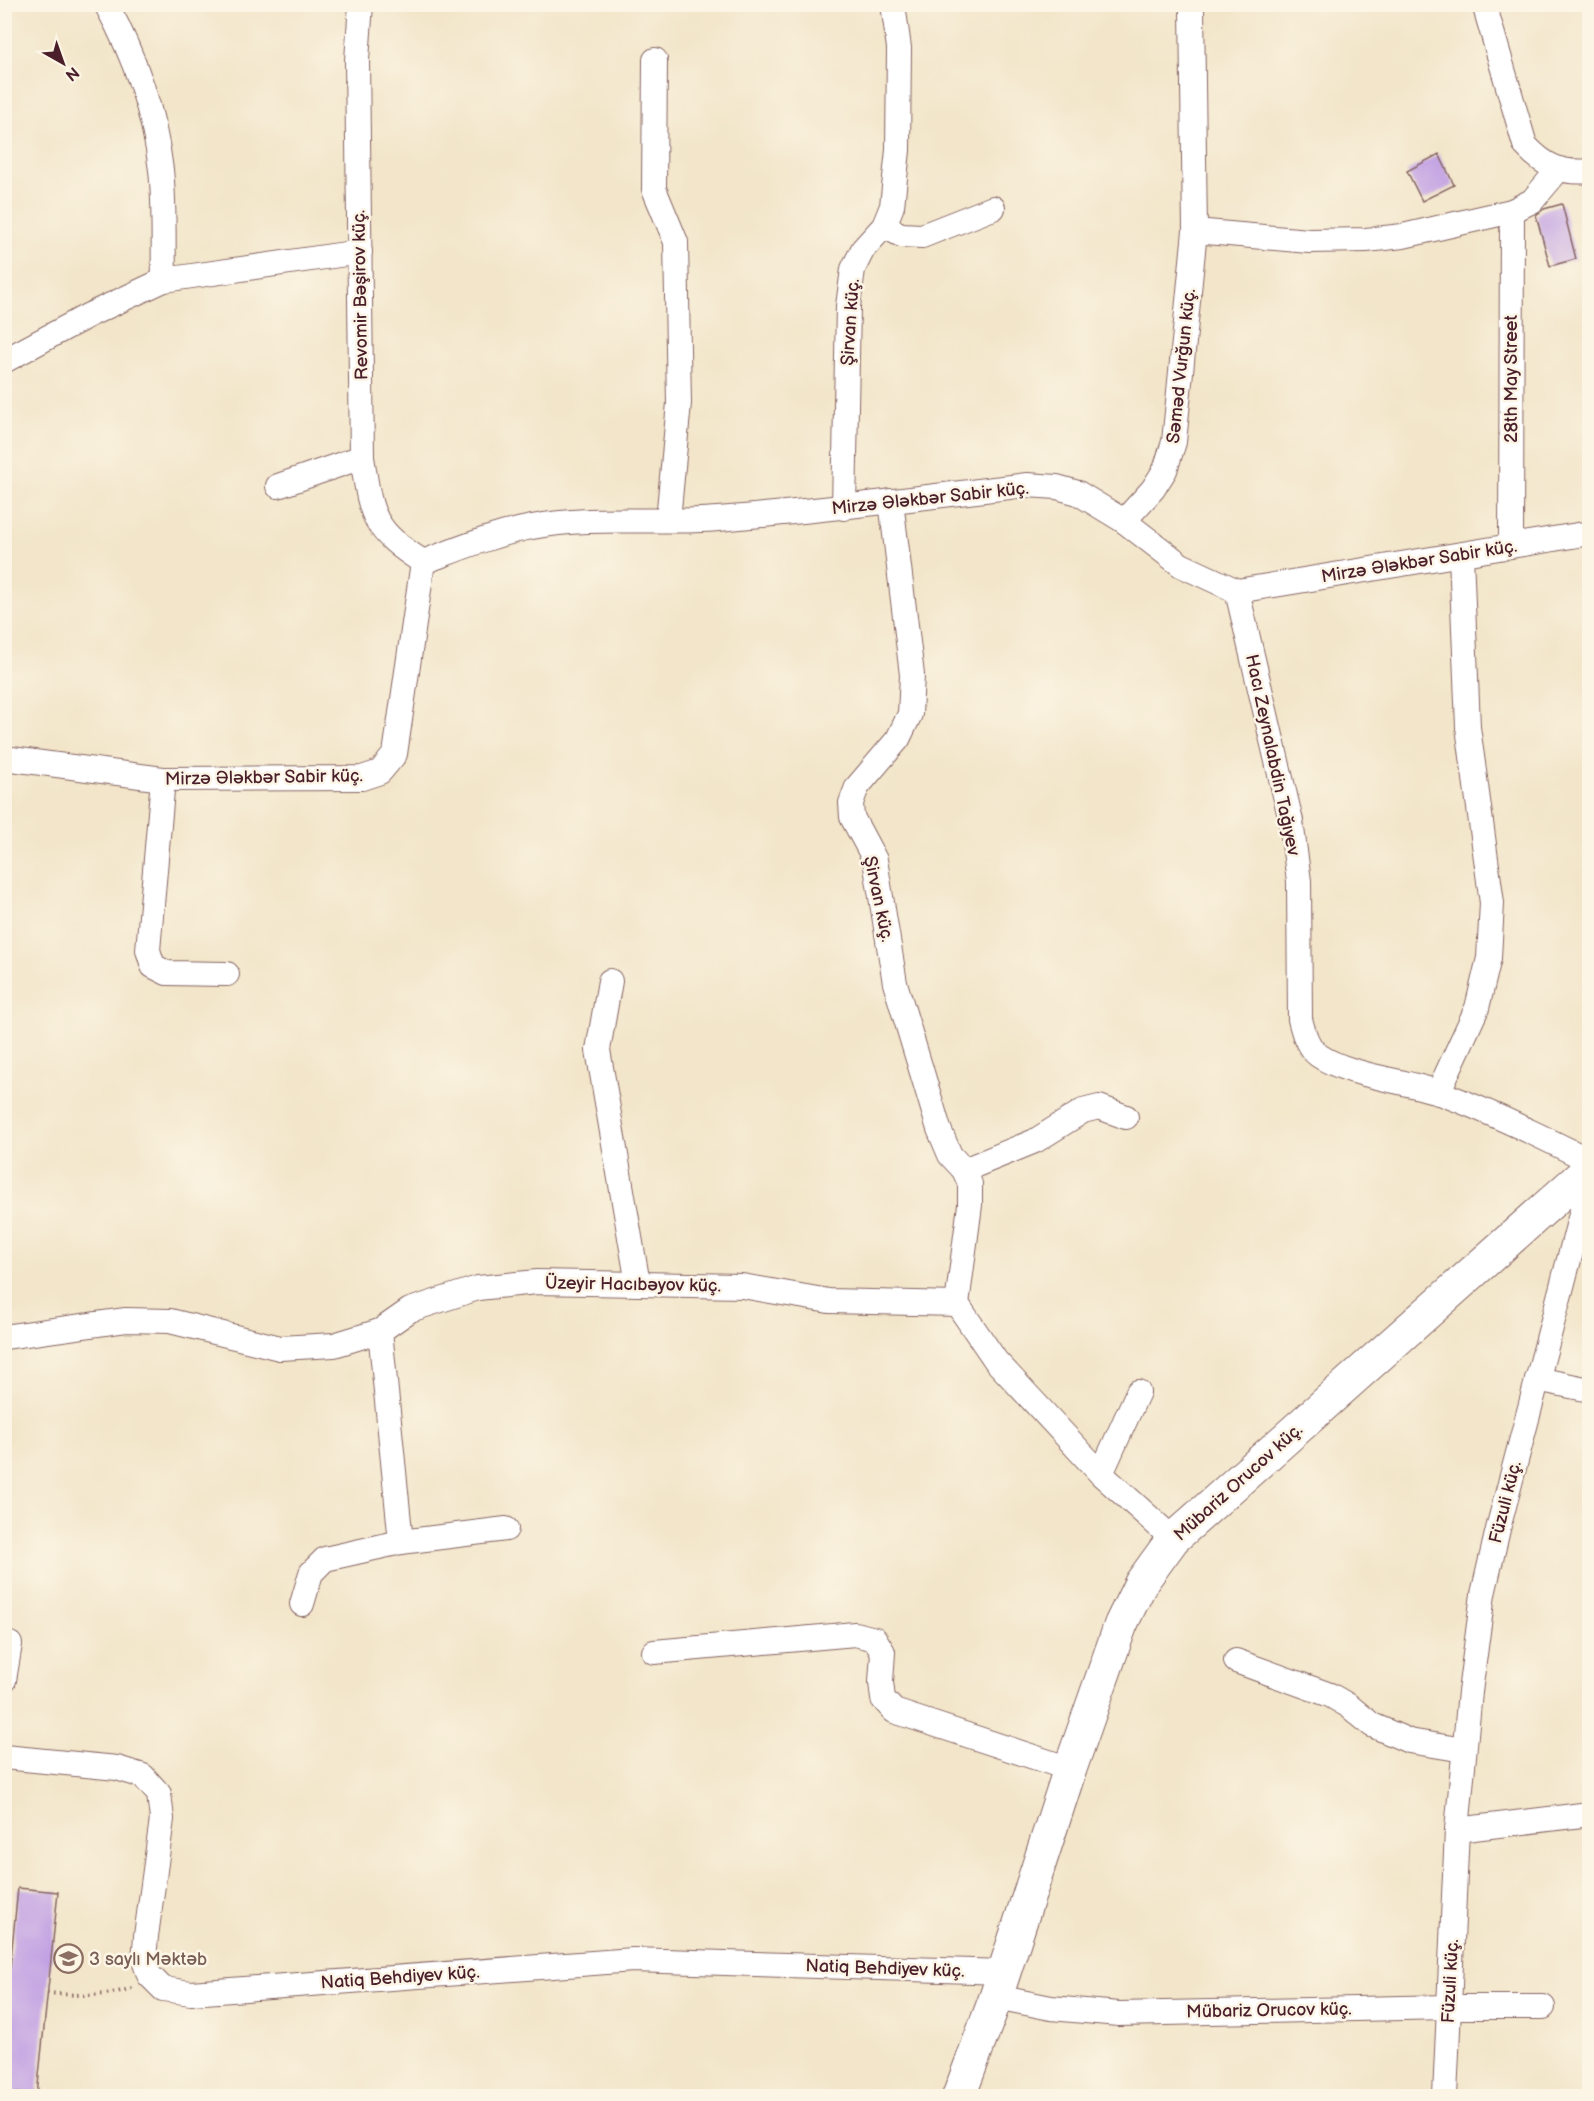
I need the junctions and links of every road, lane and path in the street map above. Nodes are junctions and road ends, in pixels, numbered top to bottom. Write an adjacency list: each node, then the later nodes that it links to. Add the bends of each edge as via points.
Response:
1 (105, 4): 14 (street, via 138,74 154,128 161,171)
2 (361, 4): 13 (street, Revomir Bəşirov küç., via 357,60)
3 (893, 4): 11 (street, Şirvan küç., via 899,48 898,150 892,206)
4 (1190, 4): 12 (street, Səməd Vurğun küç.)
5 (1484, 4): 7 (street, via 1525,145 1538,159)
6 (656, 60): 20 (street, via 654,189 676,242 679,403)
7 (1558, 170): 8 (street); 10 (street, via 1532,201)
8 (1590, 171)
9 (993, 208): 11 (street, via 922,236 901,235)
10 (1512, 211): 12 (street, via 1403,236 1366,240 1309,241); 23 (street, 28th May Street)
11 (884, 226): 19 (street, Şirvan küç., via 863,249 853,269 848,306)
12 (1195, 231): 21 (street, Səməd Vurğun küç., via 1174,442 1154,489)
13 (360, 252): 14 (street); 16 (street, Revomir Bəşirov küç.)
14 (164, 280): 15 (street)
15 (4, 361)
16 (362, 457): 17 (street); 25 (street, Revomir Bəşirov küç., via 369,502 381,529)
17 (278, 486)
18 (891, 501): 19 (street, Mirzə Ələkbər Sabir küç.); 21 (street, Mirzə Ələkbər Sabir küç., via 1027,485 1057,487 1078,493); 35 (street, Şirvan küç., via 912,675 910,714 898,740 857,787 851,803 852,817 874,860 896,983 939,1129 950,1155)
19 (844, 508): 20 (street, Mirzə Ələkbər Sabir küç.)
20 (668, 520): 25 (street, Mirzə Ələkbər Sabir küç., via 531,527)
21 (1124, 521): 26 (street, Mirzə Ələkbər Sabir küç., via 1181,565)
22 (1590, 533): 23 (street, Mirzə Ələkbər Sabir küç.)
23 (1511, 546): 24 (street, Mirzə Ələkbər Sabir küç.)
24 (1461, 555): 26 (street, Mirzə Ələkbər Sabir küç.); 31 (street, via 1468,727 1492,903 1488,958 1477,1008)
25 (423, 562): 28 (street, Mirzə Ələkbər Sabir küç., via 395,754 380,772 362,778)
26 (1237, 591): 31 (street, Hacı Zeynalabdin Tağıyev, via 1291,821 1299,881 1300,1019 1305,1037 1316,1054 1337,1065)
27 (4, 758): 28 (street, Mirzə Ələkbər Sabir küç.)
28 (163, 779): 29 (street, via 147,950 153,966 167,973)
29 (227, 974)
30 (610, 981): 37 (street, via 598,1050)
31 (1438, 1093): 33 (street, Hacı Zeynalabdin Tağıyev, via 1546,1138)
32 (1126, 1117): 35 (street, via 1099,1107 1083,1111 1035,1141)
33 (1590, 1161)
34 (1590, 1168): 46 (street, Mübariz Orucov küç.)
35 (964, 1170): 38 (street, Şirvan küç., via 970,1184 970,1205)
36 (1590, 1180): 41 (street, Füzuli küç.)
37 (638, 1284): 38 (street, Üzeyir Hacıbəyov küç., via 742,1286 829,1301); 39 (street, Üzeyir Hacıbəyov küç., via 537,1282 478,1288 410,1311)
38 (957, 1304): 44 (street, via 996,1361)
39 (380, 1331): 40 (street, Üzeyir Hacıbəyov küç., via 334,1345 280,1348 170,1321 126,1320); 47 (street)
40 (4, 1337)
41 (1537, 1379): 42 (street); 53 (street, Füzuli küç., via 1484,1594)
42 (1590, 1390)
43 (1138, 1392): 44 (street)
44 (1101, 1474): 46 (street)
45 (506, 1529): 47 (street)
46 (1173, 1539): 55 (street, Mübariz Orucov küç., via 1141,1583 1120,1624)
47 (401, 1542): 48 (street, via 325,1559 311,1573)
48 (302, 1604)
49 (10, 1644): 52 (street)
50 (654, 1652): 55 (street, via 855,1634 875,1639 883,1652 884,1699 894,1711)
51 (1236, 1660): 53 (street, via 1330,1695 1372,1725 1409,1741)
52 (4, 1680)
53 (1464, 1750): 57 (street, Füzuli küç.)
54 (4, 1756): 58 (street, via 117,1768 143,1776 159,1794 162,1819 144,1960)
55 (1070, 1769): 59 (street, Mübariz Orucov küç.)
56 (1590, 1814): 57 (street)
57 (1457, 1830): 61 (street, Füzuli küç.)
58 (149, 1975): 59 (street, Natiq Behdiyev küç., via 164,1989 191,1993 633,1959); 60 (path, via 136,1986 112,1994)
59 (1000, 1985): 61 (street, Mübariz Orucov küç., via 1051,2008 1119,2014); 63 (street, Mübariz Orucov küç.)
60 (47, 1993)
61 (1449, 2007): 62 (street, Mübariz Orucov küç.); 64 (street, Füzuli küç.)
62 (1543, 2007)
63 (959, 2097)
64 (1445, 2097)

